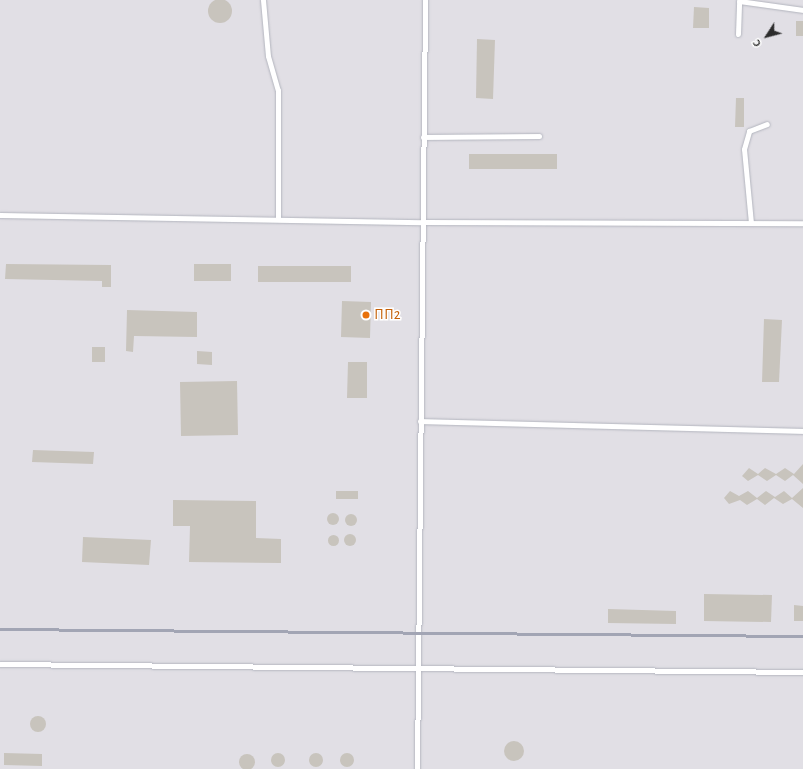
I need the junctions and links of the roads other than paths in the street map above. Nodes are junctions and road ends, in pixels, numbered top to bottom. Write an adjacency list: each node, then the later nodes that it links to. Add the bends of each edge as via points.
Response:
1 (263, 0): 9 (lane, via 268,56 278,90)
2 (425, 0): 7 (lane)
3 (803, 10): 4 (lane, via 739,1)
4 (738, 34)
5 (767, 124): 11 (lane, via 750,132 744,149)
6 (539, 136): 7 (lane)
7 (423, 137): 10 (lane)
8 (0, 214): 9 (lane)
9 (278, 220): 10 (lane)
10 (422, 222): 11 (lane); 13 (lane)
11 (751, 223): 12 (lane)
12 (803, 223)
13 (420, 421): 14 (lane); 16 (lane)
14 (803, 431)
15 (0, 664): 16 (lane)
16 (417, 667): 17 (lane); 18 (lane)
17 (803, 672)
18 (416, 769)

